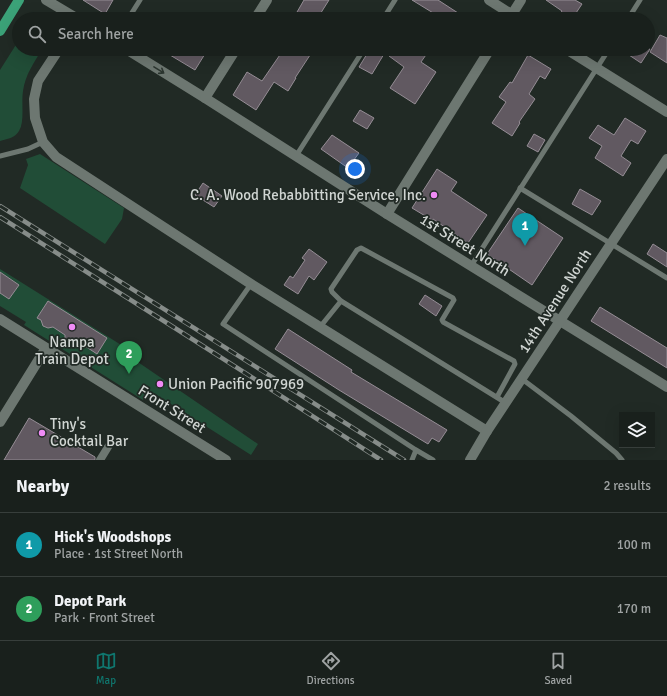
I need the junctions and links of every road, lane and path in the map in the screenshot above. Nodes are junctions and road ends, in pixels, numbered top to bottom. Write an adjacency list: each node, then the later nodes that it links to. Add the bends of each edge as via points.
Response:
1 (19, 0): 16 (main road)
2 (46, 0): 9 (street)
3 (140, 0): 10 (lane)
4 (267, 0): 11 (street)
5 (395, 0): 12 (lane)
6 (489, 0): 13 (street)
7 (521, 0): 14 (street)
8 (640, 0): 15 (lane)
9 (66, 12)
10 (132, 12)
11 (259, 12)
12 (387, 12)
13 (506, 12)
14 (515, 12)
15 (632, 12)
16 (0, 30)
17 (54, 56): 27 (street, via 38,81 34,99 35,118)
18 (137, 56): 25 (street, 1st Street North, one-way to 25)
19 (232, 56): 25 (street)
20 (360, 56): 29 (lane)
21 (486, 56): 32 (street)
22 (577, 56): 24 (street)
23 (605, 56): 24 (lane)
24 (597, 68): 26 (street); 31 (lane)
25 (205, 98): 29 (street, 1st Street North)
26 (667, 112)
27 (43, 142): 28 (lane, via 28,149); 36 (street, via 56,157)
28 (0, 156)
29 (296, 156): 32 (street, 1st Street North)
30 (667, 159): 33 (street, 14th Avenue North)
31 (520, 188): 33 (lane); 34 (lane)
32 (387, 214): 34 (street, 1st Street North)
33 (611, 244): 35 (lane); 39 (street, 14th Avenue North)
34 (471, 266): 39 (street, 1st Street North)
35 (667, 278)
36 (251, 284): 40 (street); 49 (lane, via 223,324)
37 (341, 301): 40 (lane); 44 (lane); 44 (lane, via 332,289 357,250 361,248 453,298 443,322 514,361 515,364)
38 (0, 319): 41 (street, Front Street)
39 (560, 321): 42 (street, 14th Avenue North); 43 (street, 1st Street North)
40 (320, 327): 47 (street)
41 (46, 348): 46 (street); 51 (street, Front Street)
42 (522, 379): 45 (street, 14th Avenue North); 55 (lane, via 571,416)
43 (667, 387)
44 (497, 397): 45 (lane)
45 (506, 403): 47 (street, 14th Avenue North)
46 (0, 422)
47 (487, 432): 54 (street, 14th Avenue North)
48 (108, 447): 50 (street)
49 (416, 450): 52 (lane); 53 (lane)
50 (100, 460)
51 (226, 460)
52 (412, 460)
53 (433, 460)
54 (470, 460)
55 (622, 460)

